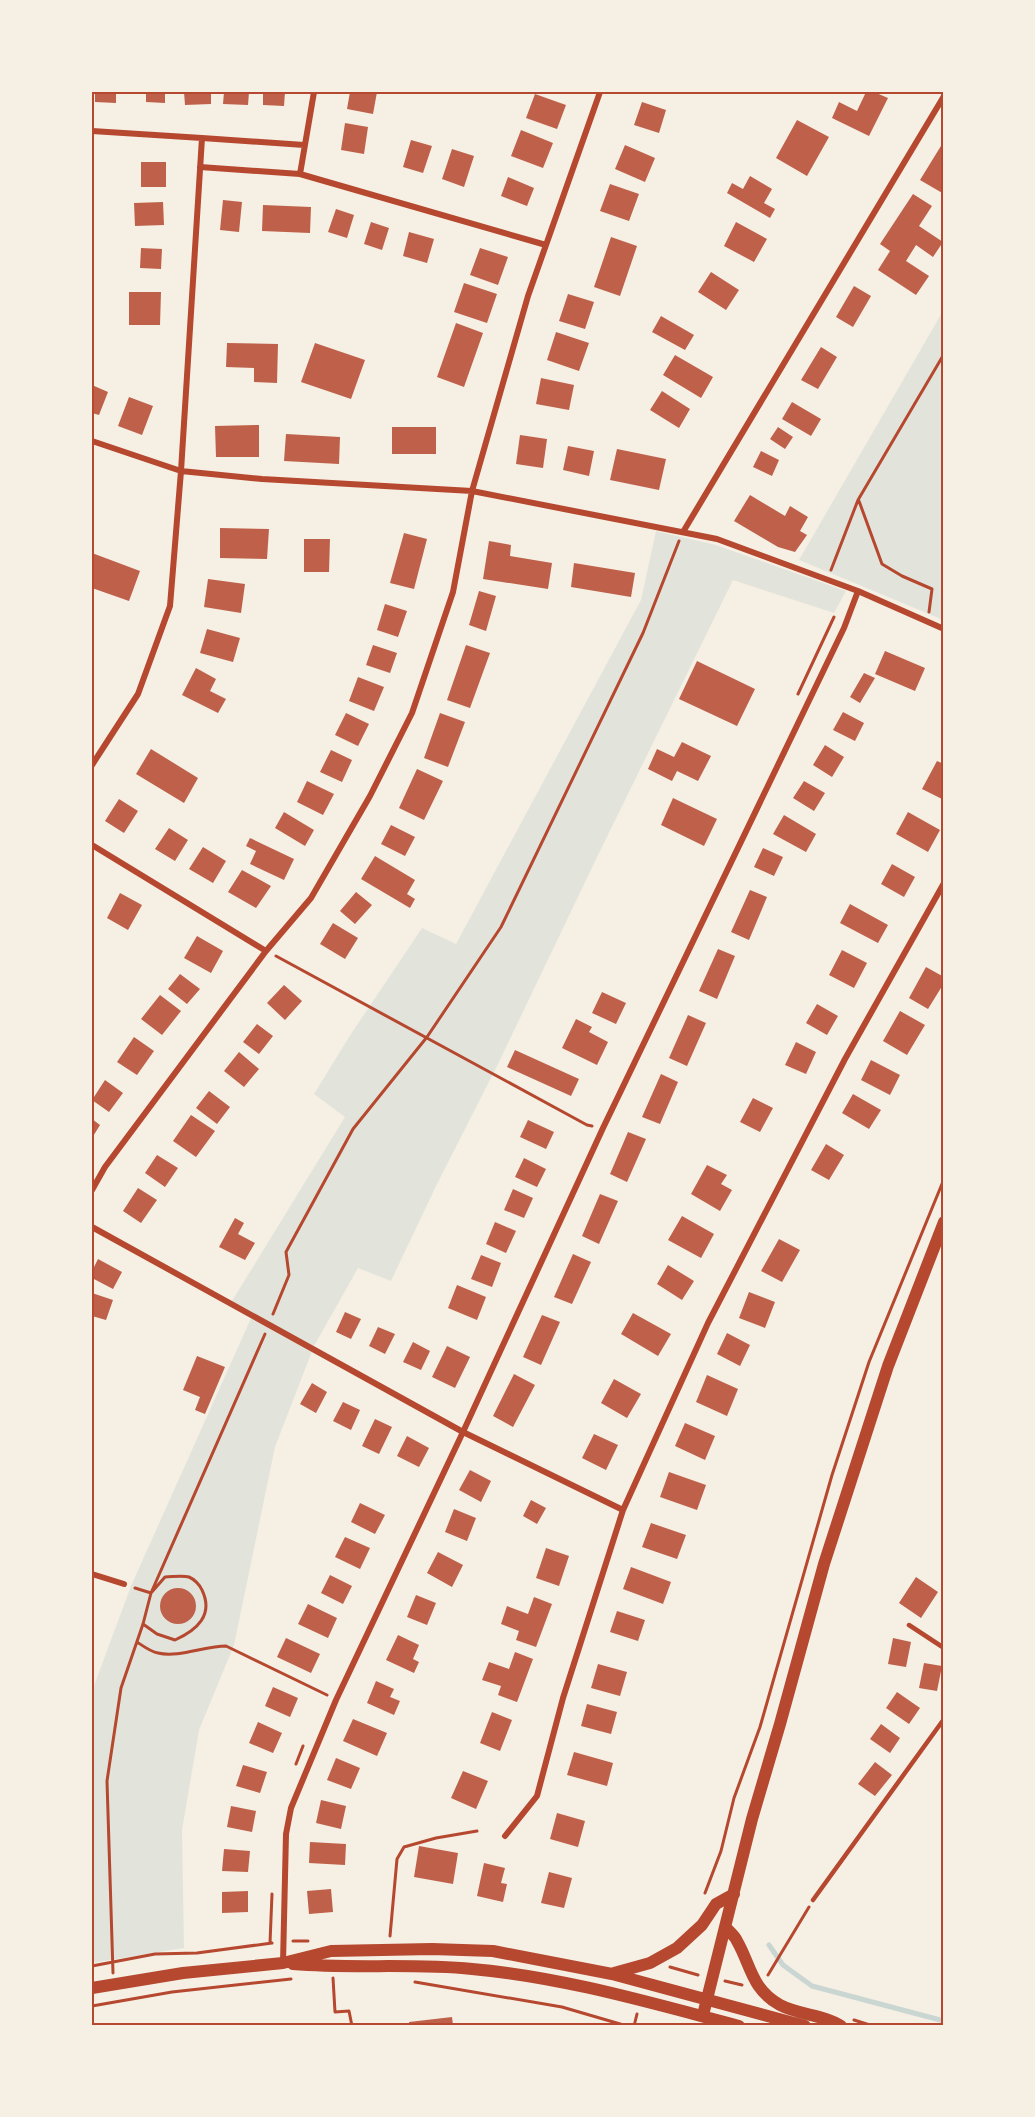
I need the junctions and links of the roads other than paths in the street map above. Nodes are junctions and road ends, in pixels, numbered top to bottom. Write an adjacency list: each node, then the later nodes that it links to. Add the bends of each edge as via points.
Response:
1 (314, 92): 6 (street)
2 (600, 92): 9 (street)
3 (944, 96): 13 (street)
4 (92, 131): 5 (street)
5 (202, 138): 6 (street); 7 (street)
6 (304, 145): 8 (street)
7 (200, 167): 8 (street); 11 (street)
8 (300, 174): 9 (street)
9 (546, 245): 12 (street)
10 (92, 441): 11 (street)
11 (181, 471): 12 (street); 16 (street, via 170,606 138,694)
12 (472, 491): 13 (street); 19 (street, via 453,591 412,713 311,898)
13 (683, 532): 14 (street, via 717,539)
14 (858, 591): 15 (street); 23 (street, via 844,628 603,1128)
15 (944, 629)
16 (92, 765)
17 (92, 845): 19 (street)
18 (944, 883): 24 (street, via 781,1180 708,1323)
19 (266, 951): 20 (street, via 105,1167)
20 (92, 1190)
21 (944, 1222): 31 (main road, via 888,1366 846,1491)
22 (92, 1227): 23 (street)
23 (463, 1432): 24 (street); 34 (street, via 336,1700 291,1808 286,1833)
24 (623, 1510): 30 (street, via 563,1698 537,1796)
25 (92, 1574): 26 (street)
26 (124, 1584)
27 (909, 1625): 28 (lane)
28 (944, 1648)
29 (944, 1719): 32 (lane)
30 (506, 1836)
31 (734, 1893): 33 (main road); 35 (main road, via 716,1904 677,1948 653,1962)
32 (813, 1900)
33 (725, 1927): 37 (main road); 41 (main road, via 737,1940 756,1981 771,1998 796,2012)
34 (283, 1963): 35 (main road, via 331,1951 442,1949 493,1951); 36 (main road, via 183,1973); 38 (main road, via 332,1967 433,1966 512,1973)
35 (612, 1974): 37 (main road)
36 (92, 1988)
37 (707, 2000): 38 (main road); 40 (main road)
38 (703, 2015): 39 (main road)
39 (740, 2025)
40 (805, 2025)
41 (841, 2025)

